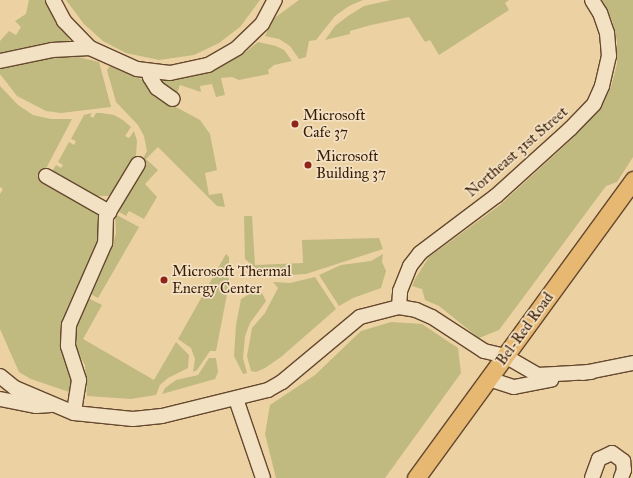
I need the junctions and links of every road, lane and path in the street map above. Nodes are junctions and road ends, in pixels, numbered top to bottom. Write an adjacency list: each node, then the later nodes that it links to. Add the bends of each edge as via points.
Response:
1 (53, 0): 4 (street, via 64,21)
2 (275, 0): 6 (street, via 262,24 251,36 222,58 208,65 183,71)
3 (592, 0): 12 (street, Northeast 31st Street, via 605,28 609,56 602,86 594,104 496,196 420,253 410,266 400,291)
4 (90, 48): 5 (street, via 52,50); 6 (street, via 114,61)
5 (0, 61)
6 (149, 71): 7 (street, via 158,88)
7 (173, 99)
8 (138, 164): 11 (street)
9 (46, 176): 11 (street)
10 (633, 180): 13 (main road, Bel-Red Road)
11 (109, 212): 21 (street, via 106,217 105,243 68,325 68,346 79,380)
12 (399, 308): 13 (street, via 416,310 432,317 484,351); 19 (street, via 360,317 282,382 258,394)
13 (505, 356): 15 (street, via 538,375); 17 (main road, Bel-Red Road)
14 (633, 363): 15 (street)
15 (591, 372): 17 (street, via 514,387)
16 (0, 376): 20 (street, via 15,388 41,397)
17 (489, 379): 23 (main road, Bel-Red Road)
18 (0, 399): 20 (street, via 36,406)
19 (236, 399): 21 (street, via 147,418); 22 (street)
20 (51, 405): 21 (street)
21 (74, 414)
22 (263, 478)
23 (416, 478)
24 (592, 478): 25 (street, via 599,459 612,453 623,461 624,470)
25 (621, 478)

